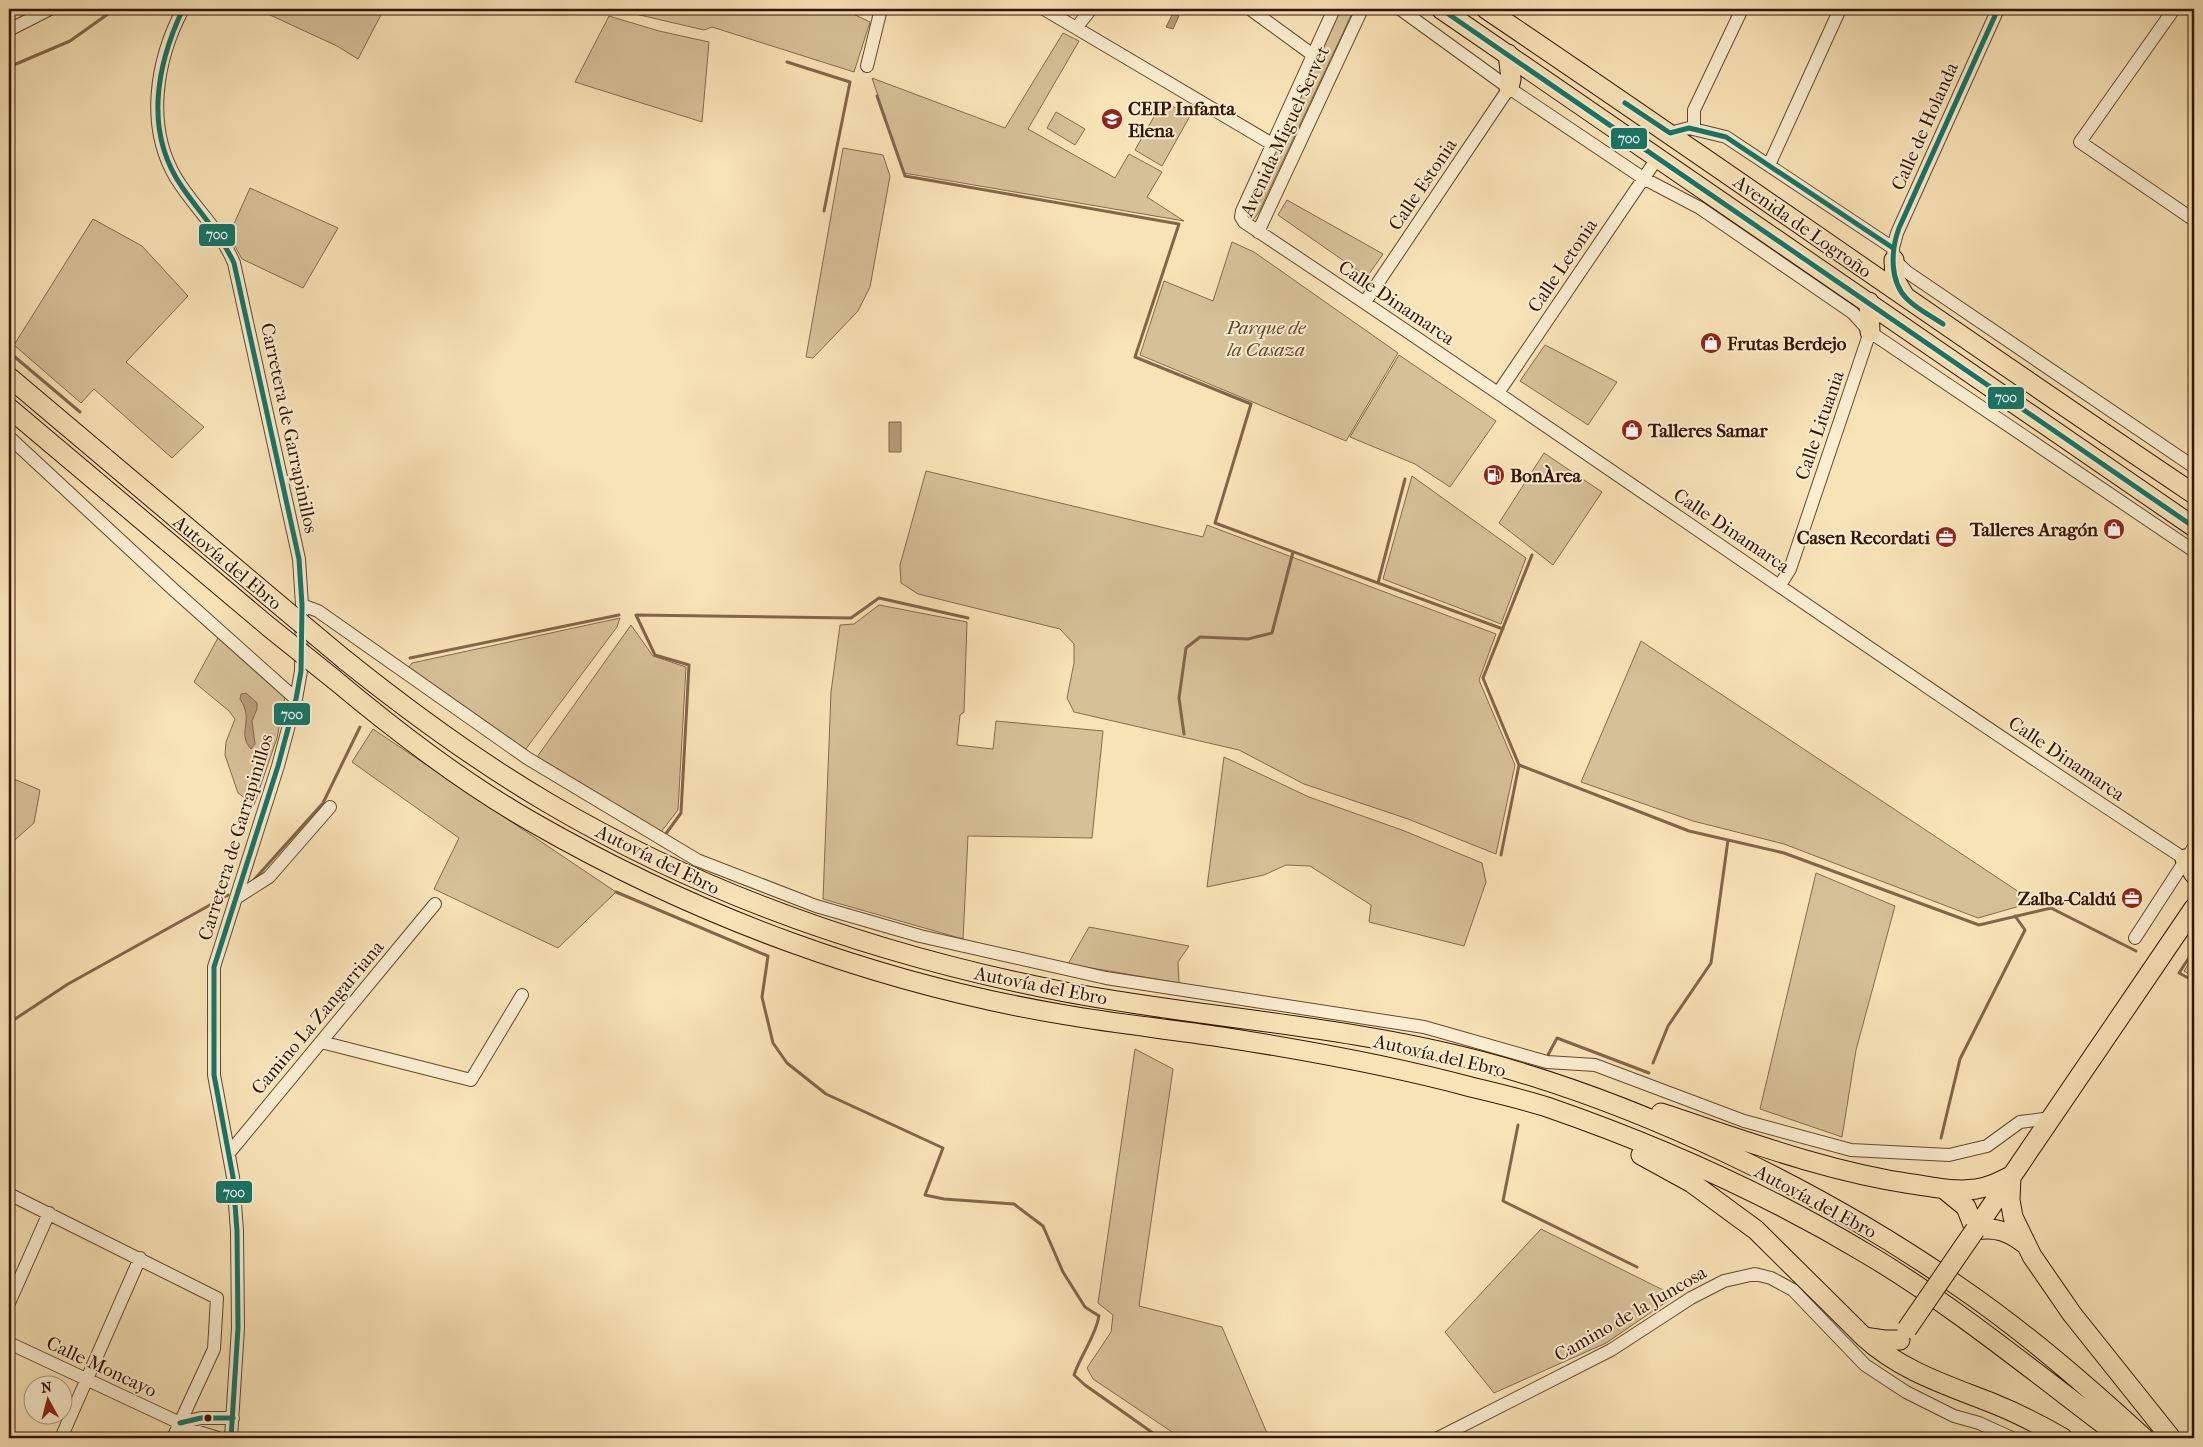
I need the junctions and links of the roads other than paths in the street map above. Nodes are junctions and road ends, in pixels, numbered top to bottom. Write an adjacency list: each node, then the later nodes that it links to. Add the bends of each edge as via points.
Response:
1 (50, 9): 17 (street)
2 (183, 9): 47 (street, Carretera de Garrapinillos, via 170,38 158,90 156,108 160,135 177,178 221,236 234,263 299,559)
3 (881, 9): 20 (street)
4 (1044, 9): 16 (street)
5 (1091, 9): 16 (street)
6 (1250, 9): 19 (street)
7 (1334, 9): 19 (street, Avenida Miguel Servet)
8 (1362, 9): 30 (street, Avenida Miguel Servet)
9 (1400, 9): 22 (street)
10 (1442, 9): 18 (highway, Avenida de Logroño)
11 (1486, 9): 24 (highway, Avenida de Logroño)
12 (1742, 9): 23 (street, via 1694,110)
13 (1840, 9): 27 (street)
14 (1998, 9): 32 (street, Calle de Holanda, via 1897,233)
15 (2174, 9): 29 (street, via 2080,142)
16 (1076, 28): 25 (street)
17 (9, 30)
18 (1508, 54): 21 (highway, Avenida de Logroño); 22 (highway)
19 (1313, 55): 25 (street, Avenida Miguel Servet)
20 (868, 66)
21 (1540, 77): 22 (highway); 26 (highway, Avenida de Logroño)
22 (1509, 88): 28 (street); 34 (street, Calle Estonia)
23 (1694, 128): 24 (street); 27 (street, via 1726,137)
24 (1670, 133): 33 (highway, Avenida de Logroño)
25 (1272, 144): 30 (street, Avenida Miguel Servet, via 1241,217)
26 (1658, 158): 28 (street, Calle Letonia); 31 (highway, Avenida de Logroño)
27 (1769, 165): 32 (street)
28 (1643, 178): 31 (street); 39 (street, Calle Letonia)
29 (2194, 220)
30 (1258, 232): 34 (street, Calle Dinamarca)
31 (1750, 232): 35 (highway, Avenida de Logroño); 37 (street, via 1853,313)
32 (1894, 254): 33 (highway, via 1896,280); 42 (street, via 1907,272)
33 (1904, 296): 43 (highway, Avenida de Logroño)
34 (1365, 302): 39 (street, Calle Dinamarca)
35 (1869, 302): 36 (highway, Avenida de Logroño); 37 (highway)
36 (1887, 315): 37 (highway); 44 (highway, Avenida de Logroño)
37 (1870, 332): 45 (street); 46 (street, Calle Lituania, via 1790,569)
38 (9, 377): 47 (highway, Autovía del Ebro)
39 (1498, 394): 46 (street, Calle Dinamarca)
40 (9, 408): 58 (highway, Autovía del Ebro, bridge, via 269,627 376,714 452,770 530,821 712,913 854,964 952,991 1063,1015 1222,1037 1394,1067)
41 (9, 437): 48 (street)
42 (2194, 467)
43 (2194, 494)
44 (2194, 527)
45 (2194, 551)
46 (1780, 585): 50 (street, Calle Dinamarca)
47 (293, 607): 48 (street, Carretera de Garrapinillos, via 301,671); 57 (highway, Autovía del Ebro, bridge, via 345,660 465,750 633,850 723,891 860,941 961,970 1068,992 1398,1044 1477,1060); 59 (street, via 318,611 527,758 697,860 816,906 920,936 1106,978 1424,1027 1547,1062 1595,1065 1744,1121 1851,1150 1949,1155 1988,1146 2020,1122)
48 (296, 698): 51 (street, Carretera de Garrapinillos)
49 (330, 808): 51 (street, via 269,877)
50 (2192, 860): 54 (street)
51 (236, 898): 60 (street, Carretera de Garrapinillos, via 214,967 214,1075)
52 (435, 904): 56 (street, Camino La Zangarriana)
53 (2194, 908): 59 (highway)
54 (2135, 938)
55 (522, 995): 56 (street, via 471,1080)
56 (321, 1042): 60 (street, Camino La Zangarriana)
57 (1556, 1084): 62 (highway, via 1577,1086 1808,1161); 86 (highway, Autovía del Ebro, via 1720,1150 1885,1238 1976,1299 2069,1372)
58 (1524, 1101): 70 (highway, via 1660,1164 1720,1202 1756,1230); 85 (highway, Autovía del Ebro, via 1647,1144 1767,1200 1867,1254 1944,1304 2106,1426)
59 (2051, 1118): 61 (highway)
60 (229, 1153): 76 (street, Carretera de Garrapinillos, via 236,1204 238,1273)
61 (2011, 1176): 62 (highway, via 1984,1188); 65 (highway); 66 (highway, via 2011,1209)
62 (1944, 1189): 65 (highway, via 1966,1207)
63 (9, 1194): 64 (street)
64 (49, 1213): 67 (street); 68 (street)
65 (1975, 1230): 66 (highway, via 1991,1228 2006,1231); 69 (highway, bridge)
66 (2026, 1245): 87 (highway, via 2072,1314)
67 (140, 1258): 75 (street); 77 (street, via 217,1298 214,1349)
68 (9, 1303)
69 (1903, 1334): 70 (highway, via 1884,1340); 72 (highway); 73 (highway)
70 (1864, 1336): 72 (highway)
71 (9, 1343): 75 (street, Calle Moncayo)
72 (1888, 1357): 73 (highway); 74 (street)
73 (1916, 1372): 84 (highway, via 1999,1405)
74 (1878, 1373): 82 (street, Camino de la Juncosa, via 1865,1365 1793,1290 1771,1278 1755,1274 1724,1281 1611,1350); 83 (street, Camino de la Juncosa, via 1906,1392 1954,1416)
75 (87, 1380): 77 (street, Calle Moncayo); 78 (street)
76 (233, 1418): 77 (street, via 201,1418); 81 (street, Carretera de Garrapinillos)
77 (180, 1423): 79 (street); 80 (street, Calle Moncayo)
78 (61, 1438)
79 (173, 1438)
80 (218, 1438)
81 (231, 1438)
82 (1438, 1438)
83 (2012, 1438)
84 (2062, 1438)
85 (2117, 1438)
86 (2144, 1438)
87 (2172, 1438)

